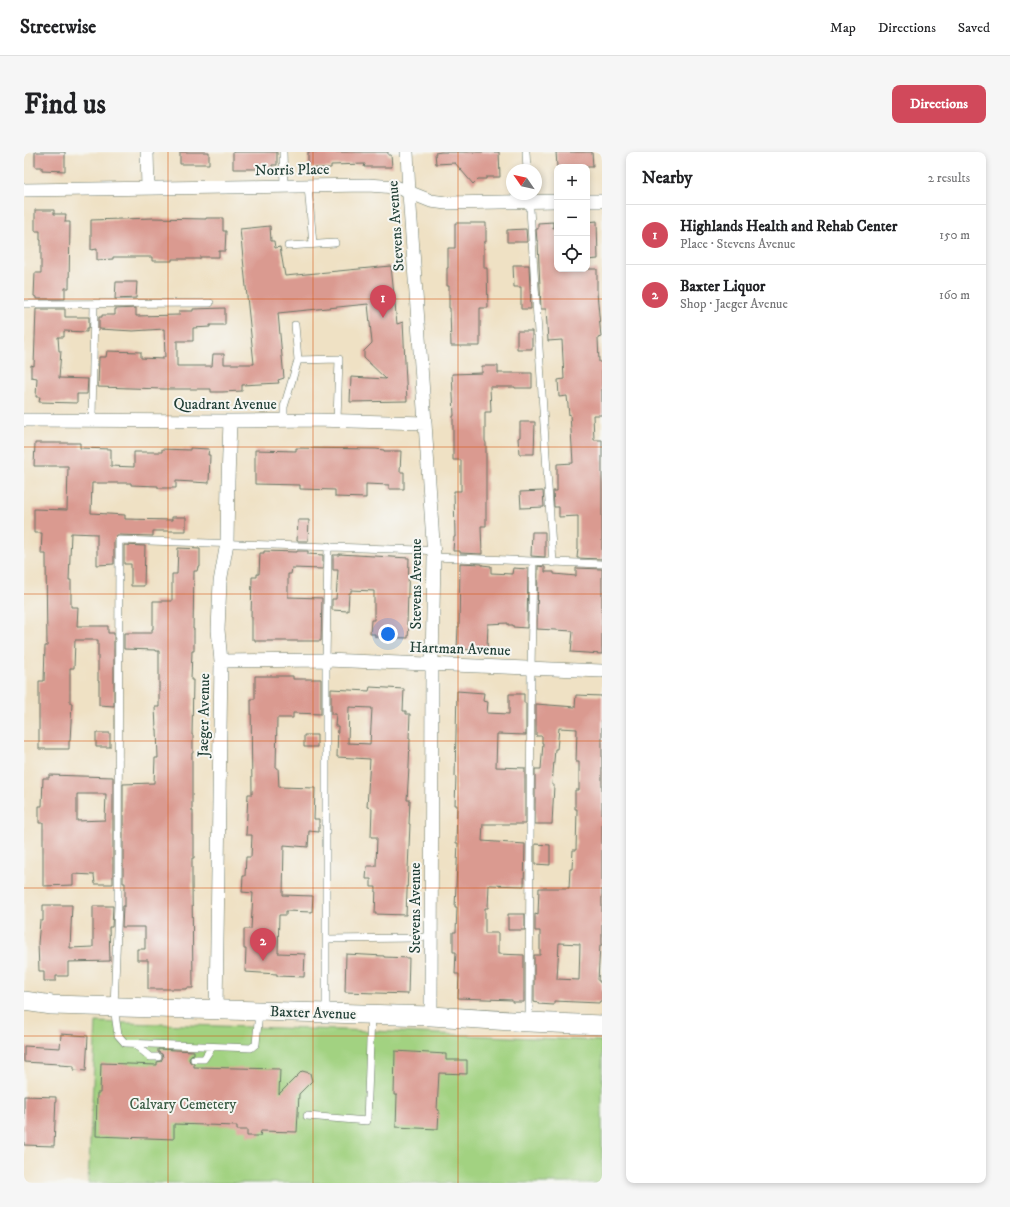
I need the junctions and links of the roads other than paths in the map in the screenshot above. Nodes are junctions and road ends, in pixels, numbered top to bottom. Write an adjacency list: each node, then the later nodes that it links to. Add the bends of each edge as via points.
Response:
1 (147, 152): 8 (street)
2 (283, 152): 6 (lane)
3 (407, 152): 10 (street, Stevens Avenue)
4 (526, 152): 5 (lane)
5 (527, 164)
6 (284, 186): 7 (street, Norris Place); 8 (street, Norris Place)
7 (308, 186): 10 (street, Norris Place, via 396,187); 18 (lane)
8 (148, 188): 9 (street, Norris Place)
9 (24, 190)
10 (409, 193): 11 (street, Norris Place, via 446,203); 30 (street, Stevens Avenue)
11 (506, 199)
12 (542, 199): 14 (street, Norris Place)
13 (529, 200): 35 (lane)
14 (554, 201)
15 (590, 201): 16 (street)
16 (602, 201)
17 (335, 243): 18 (lane)
18 (313, 244): 19 (lane)
19 (288, 246)
20 (210, 303): 22 (lane)
21 (24, 304): 22 (lane)
22 (94, 304): 26 (lane)
23 (296, 325): 24 (lane)
24 (298, 360): 27 (lane, via 284,407); 28 (lane, via 339,359)
25 (24, 420): 26 (street, Quadrant Avenue)
26 (92, 420): 29 (street, Quadrant Avenue)
27 (284, 420): 28 (street, Quadrant Avenue); 29 (street, Quadrant Avenue)
28 (337, 420): 30 (street, Quadrant Avenue)
29 (230, 421): 31 (street, Jaeger Avenue)
30 (425, 423): 33 (street, Stevens Avenue)
31 (227, 543): 32 (lane); 38 (street, Jaeger Avenue, via 220,582 218,630); 45 (lane, via 119,540 118,904)
32 (328, 546): 33 (lane); 37 (lane)
33 (433, 554): 34 (lane); 39 (street, Stevens Avenue)
34 (533, 562): 35 (lane); 40 (lane)
35 (553, 563): 36 (lane)
36 (602, 564)
37 (326, 660): 38 (street, Hartman Avenue); 39 (street, Hartman Avenue); 43 (lane)
38 (221, 661): 46 (street, Jaeger Avenue)
39 (432, 664): 40 (street, Hartman Avenue); 42 (street, Stevens Avenue)
40 (531, 668): 41 (street, Hartman Avenue); 51 (lane)
41 (602, 671)
42 (431, 936): 43 (lane); 50 (street, Stevens Avenue)
43 (326, 939): 48 (lane)
44 (24, 1001): 45 (main road, Baxter Avenue, via 52,1005)
45 (114, 1007): 46 (main road, Baxter Avenue); 53 (lane, via 118,1035 125,1043)
46 (216, 1010): 47 (main road, Baxter Avenue)
47 (259, 1011): 48 (main road, Baxter Avenue); 54 (lane, via 256,1044 251,1048)
48 (326, 1013): 49 (main road, Baxter Avenue)
49 (371, 1015): 50 (main road, Baxter Avenue); 57 (lane, via 367,1121)
50 (431, 1016): 51 (main road, Baxter Avenue)
51 (529, 1022): 52 (main road, Baxter Avenue)
52 (602, 1025)
53 (134, 1043): 54 (lane); 55 (lane, via 150,1057)
54 (212, 1047): 56 (lane, via 204,1059)
55 (158, 1057)
56 (194, 1059)
57 (307, 1116)

